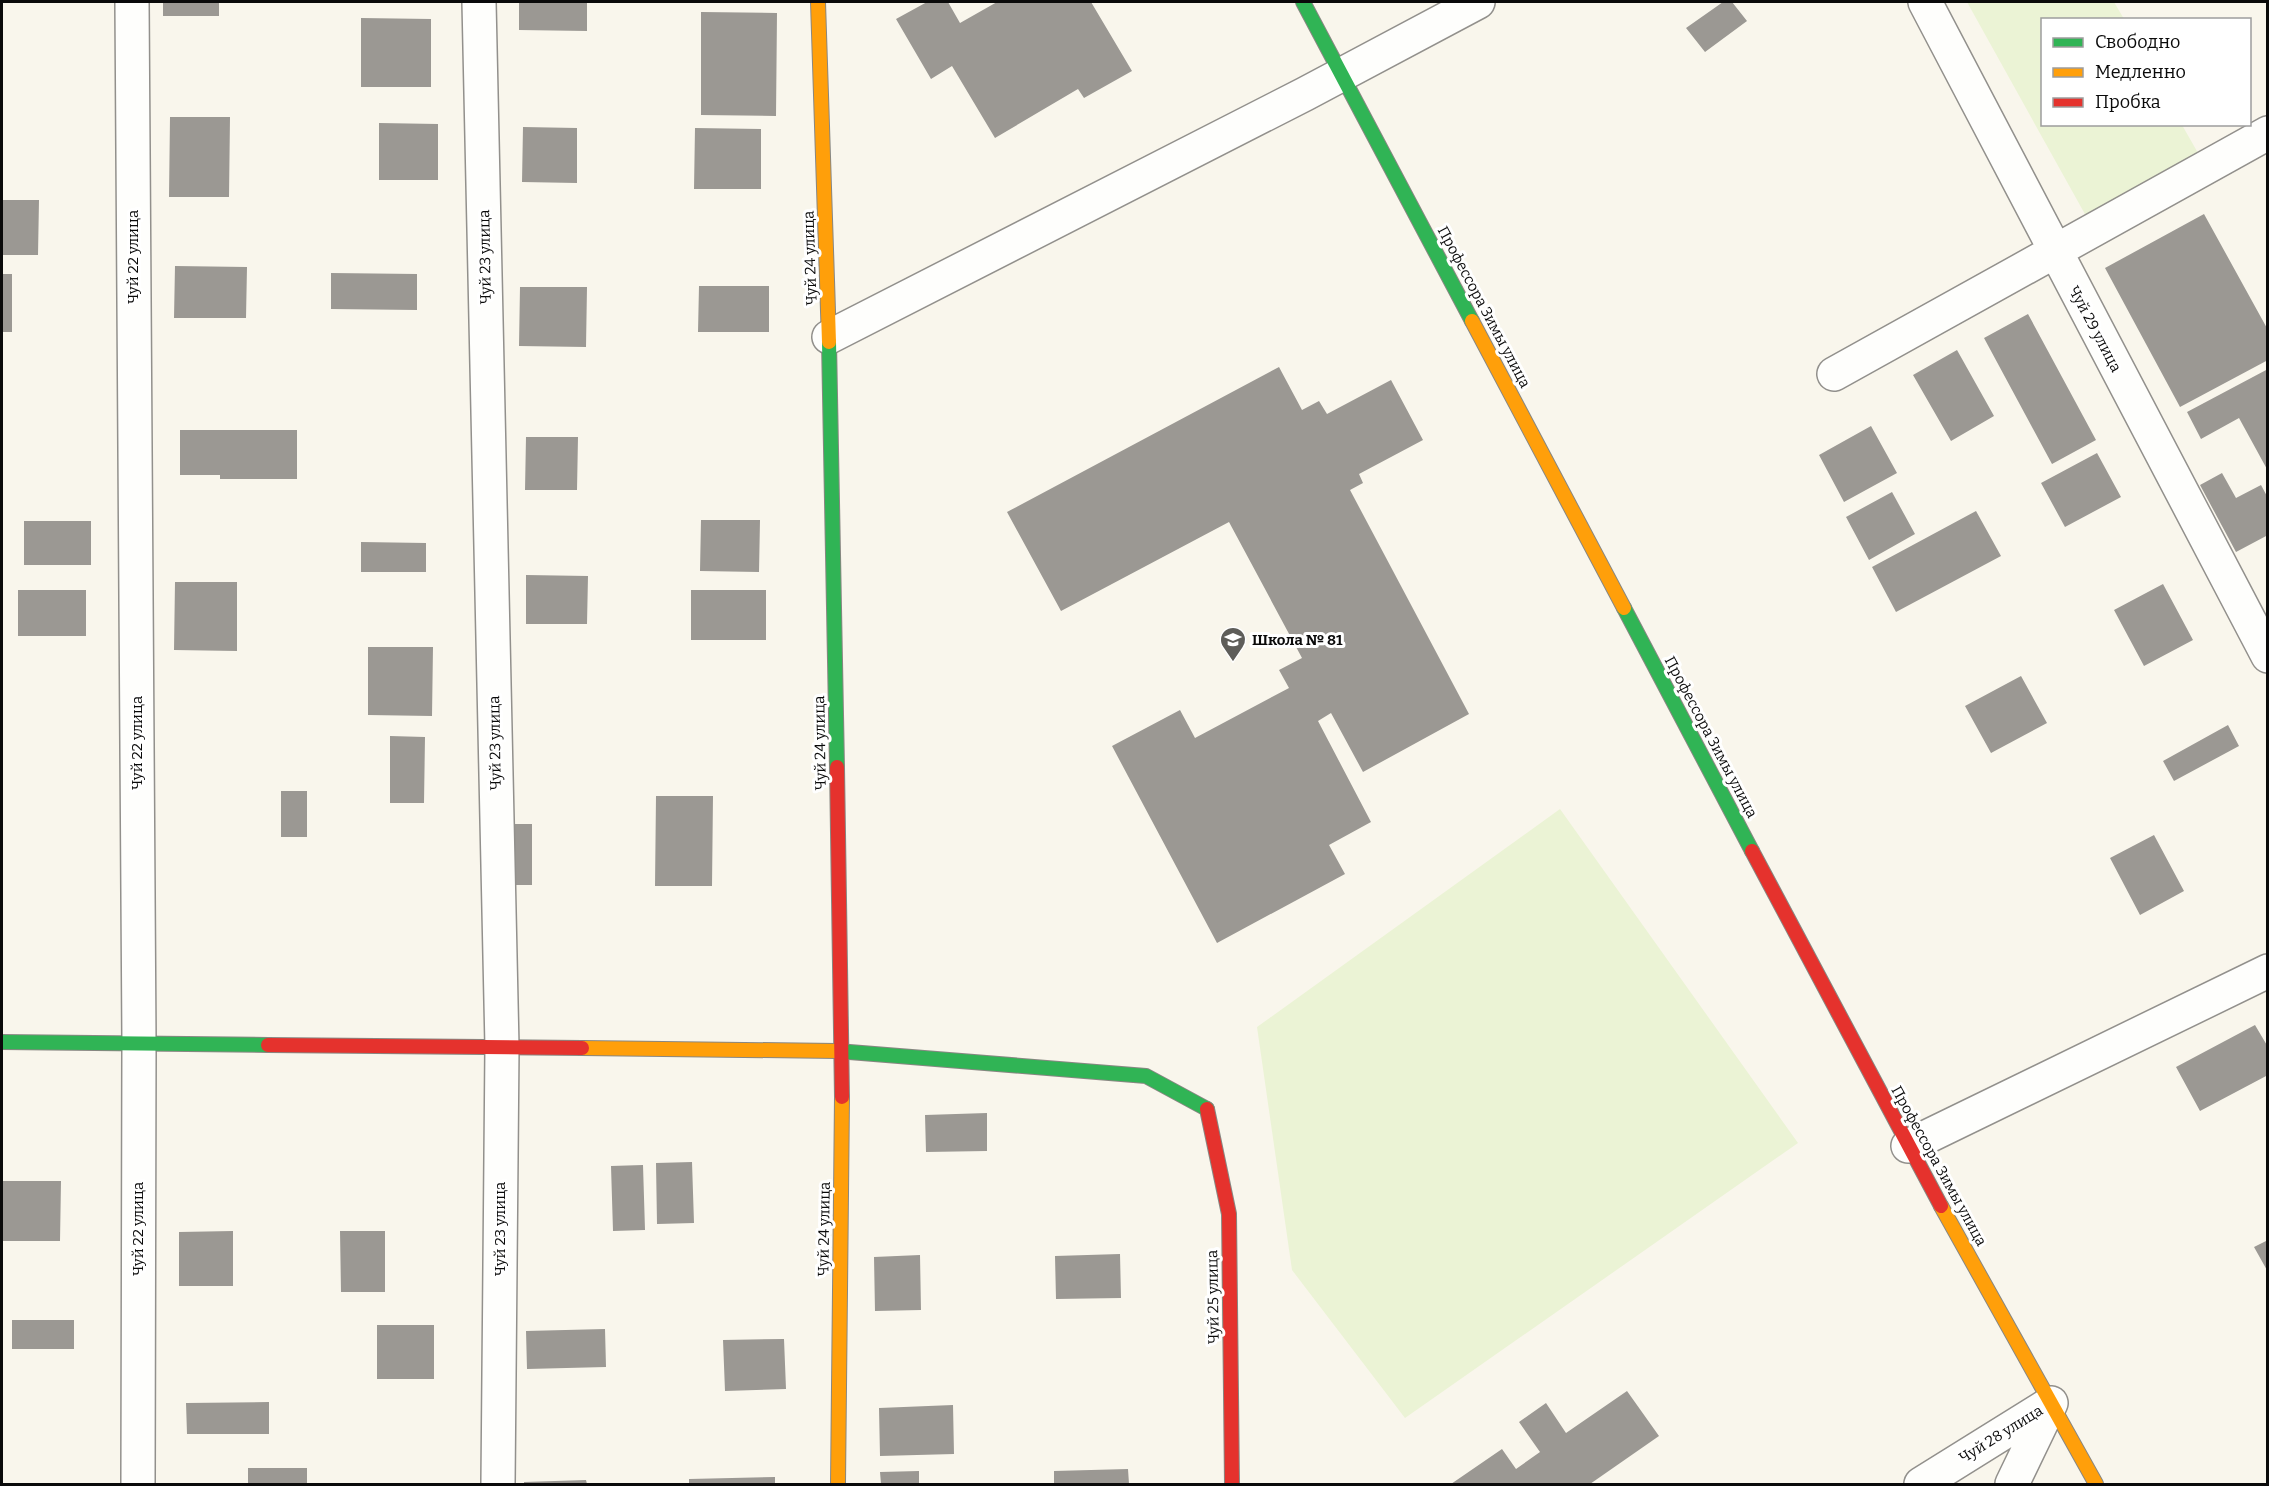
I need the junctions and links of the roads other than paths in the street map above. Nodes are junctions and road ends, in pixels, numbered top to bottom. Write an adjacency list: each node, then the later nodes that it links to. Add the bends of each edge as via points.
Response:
1 (132, 2): 15 (street, Чуй 22 улица)
2 (479, 2): 16 (street, Чуй 23 улица)
3 (818, 2): 10 (street, Чуй 24 улица)
4 (1304, 2): 7 (street, Профессора Зимы улица)
5 (1478, 2): 7 (street)
6 (1925, 2): 9 (street, Чуй 29 улица)
7 (1343, 74): 10 (street); 18 (street, Профессора Зимы улица)
8 (2268, 133): 9 (street)
9 (2053, 250): 11 (street); 12 (street, Чуй 29 улица)
10 (829, 337): 17 (street, Чуй 24 улица)
11 (1834, 374)
12 (2268, 656)
13 (2268, 971): 18 (street)
14 (2, 1042): 15 (street)
15 (139, 1043): 16 (street); 20 (street, Чуй 22 улица)
16 (502, 1047): 17 (street); 21 (street, Чуй 23 улица)
17 (842, 1051): 22 (street, Чуй 24 улица); 23 (street, Чуй 25 улица, via 1146,1076 1209,1110 1229,1214)
18 (1908, 1146): 19 (street, Профессора Зимы улица)
19 (2052, 1403): 24 (street, Чуй 28 улица); 25 (street); 26 (street, Профессора Зимы улица)
20 (138, 1485)
21 (498, 1485)
22 (837, 1485)
23 (1232, 1485)
24 (1921, 1485)
25 (2012, 1485)
26 (2096, 1485)

